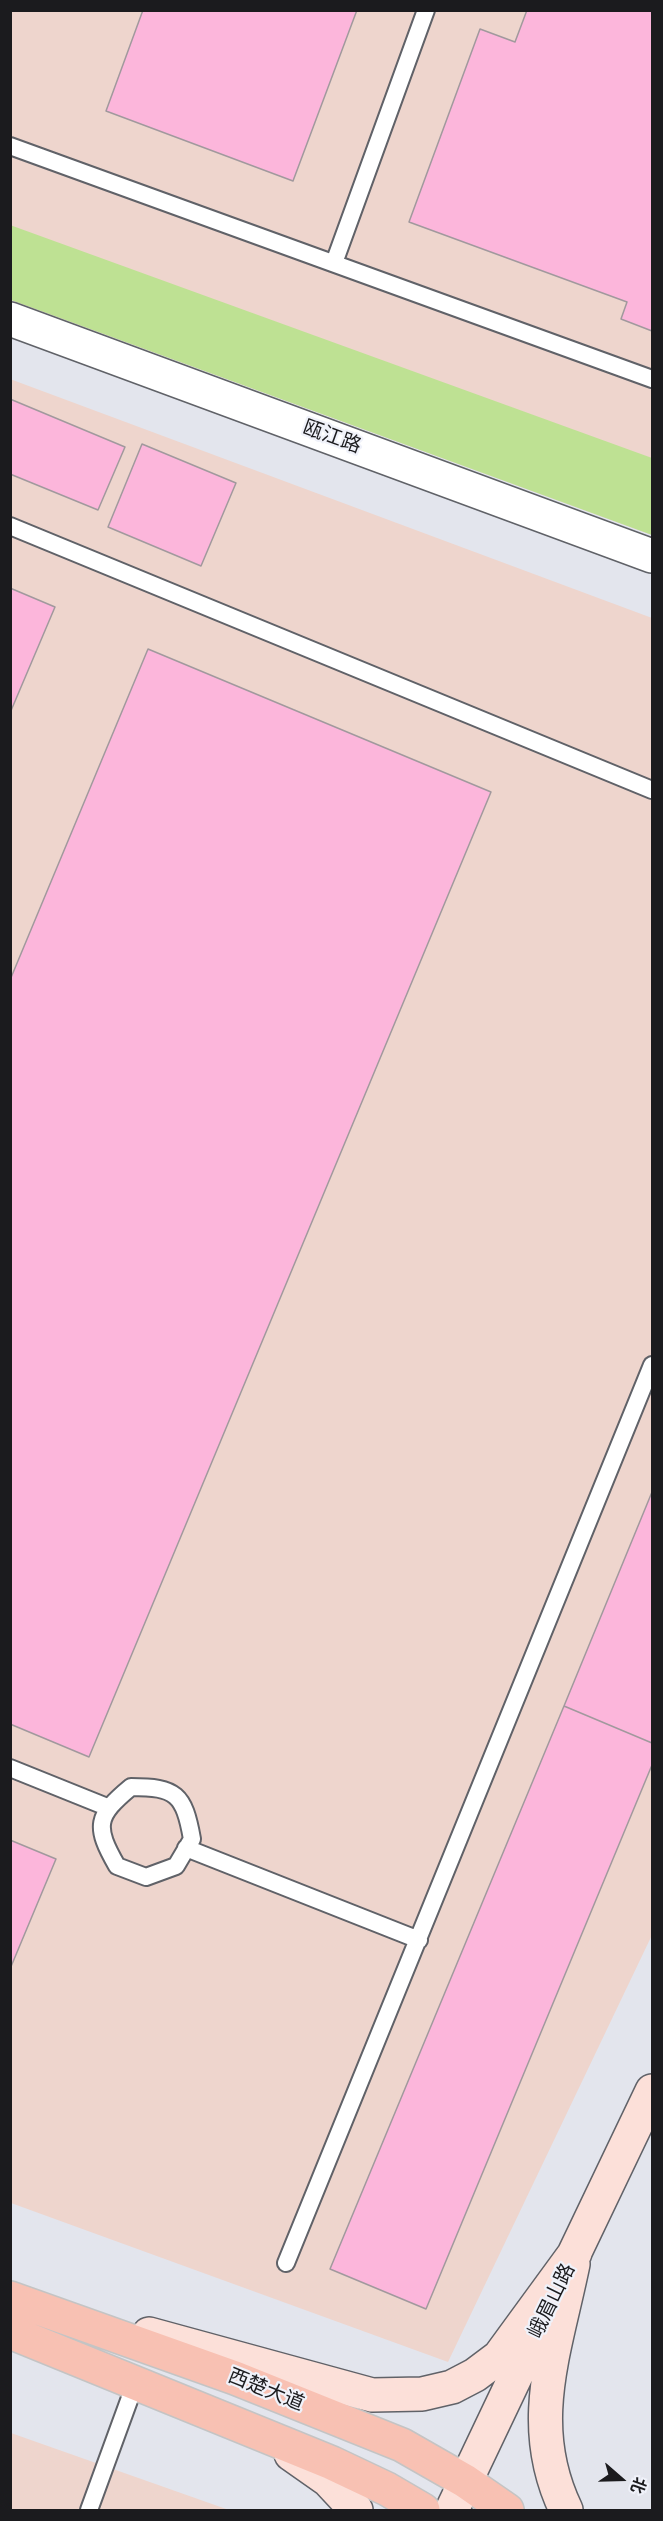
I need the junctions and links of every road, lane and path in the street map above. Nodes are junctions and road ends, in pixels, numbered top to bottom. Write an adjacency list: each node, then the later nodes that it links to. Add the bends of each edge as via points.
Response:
1 (426, 10): 3 (lane)
2 (10, 146): 3 (lane)
3 (334, 263): 5 (lane)
4 (10, 319): 7 (street, 瓯江路)
5 (652, 379)
6 (10, 526): 8 (lane)
7 (652, 556)
8 (652, 790)
9 (652, 1365): 13 (lane)
10 (10, 1768): 11 (lane)
11 (106, 1807): 12 (lane, via 131,1786 162,1787 186,1807 192,1839); 12 (lane, via 101,1838 117,1866 146,1877 176,1866)
12 (186, 1848): 13 (lane)
13 (419, 1940): 16 (lane)
14 (652, 2091): 15 (street, 峨眉山路)
15 (575, 2253): 17 (street, via 499,2357 452,2387 422,2394 372,2395); 21 (street, 峨眉山路); 27 (street, via 543,2410 552,2483)
16 (286, 2263)
17 (14, 2299): 21 (main road, 西楚大道, via 324,2413 402,2445)
18 (10, 2332): 19 (main road)
19 (135, 2384): 20 (main road); 22 (lane)
20 (265, 2436): 23 (street, via 328,2480); 24 (main road, via 387,2489)
21 (465, 2481): 25 (street, 峨眉山路); 26 (main road, 西楚大道)
22 (89, 2511)
23 (356, 2511)
24 (423, 2511)
25 (452, 2511)
26 (507, 2511)
27 (566, 2511)

